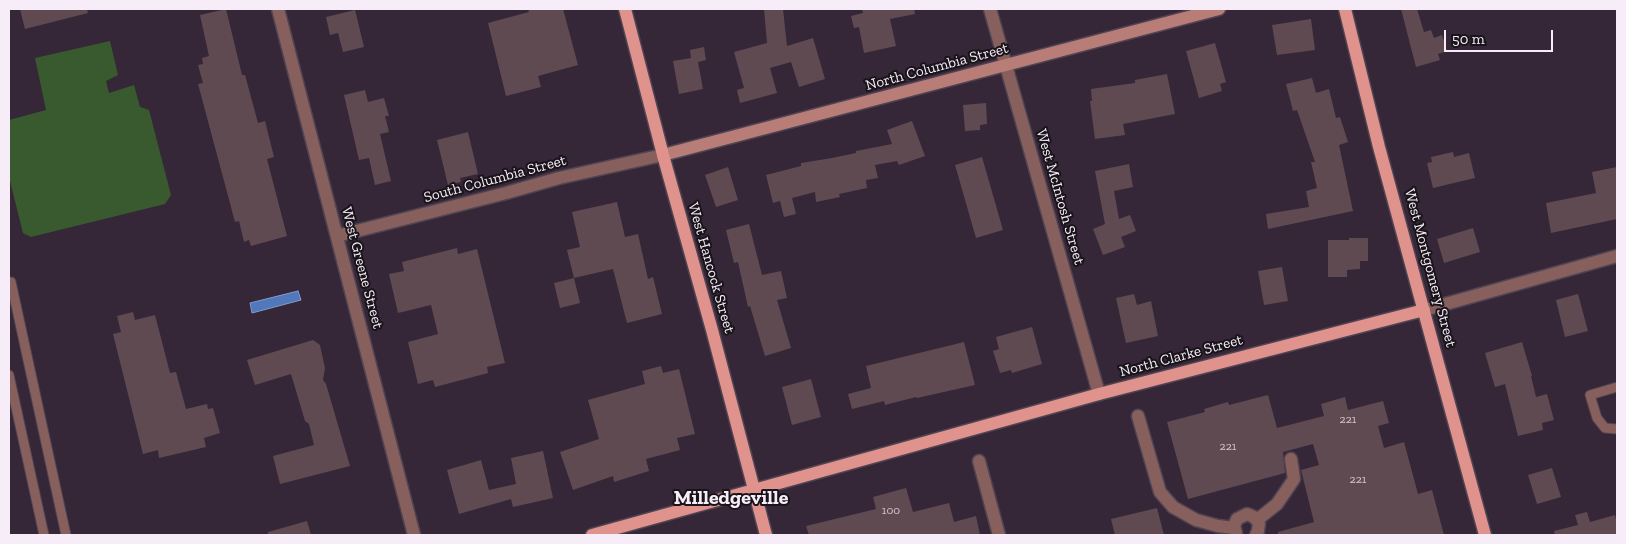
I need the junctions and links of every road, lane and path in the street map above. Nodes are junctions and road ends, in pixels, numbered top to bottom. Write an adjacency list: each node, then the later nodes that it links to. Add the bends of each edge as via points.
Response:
1 (278, 9): 8 (street, West Greene Street)
2 (625, 9): 7 (main road, West Hancock Street)
3 (990, 9): 6 (street, West McIntosh Street)
4 (1219, 9): 6 (street, North Columbia Street)
5 (1346, 9): 11 (main road, West Montgomery Street)
6 (1005, 66): 7 (street, North Columbia Street); 14 (street, West McIntosh Street)
7 (663, 155): 8 (street, South Columbia Street, via 559,178); 19 (main road, West Hancock Street)
8 (337, 236): 24 (street, West Greene Street)
9 (1617, 256): 11 (street, North Clarke Street)
10 (10, 282): 23 (lane)
11 (1424, 310): 14 (main road, North Clarke Street); 29 (main road, West Montgomery Street)
12 (9, 375): 22 (lane)
13 (1617, 387): 16 (lane, via 1590,395 1597,418 1605,428)
14 (1099, 394): 19 (main road, North Clarke Street)
15 (1138, 416): 21 (street, via 1160,492 1173,508 1196,520)
16 (1617, 429)
17 (1291, 459): 20 (street, via 1294,478 1277,504)
18 (979, 461): 27 (street)
19 (754, 491): 25 (main road, North Clarke Street); 26 (main road, West Hancock Street)
20 (1257, 520): 21 (street, via 1243,514 1236,519); 28 (street, via 1259,528)
21 (1236, 531)
22 (44, 535)
23 (66, 535)
24 (414, 535)
25 (592, 535)
26 (766, 535)
27 (999, 535)
28 (1256, 535)
29 (1485, 535)

